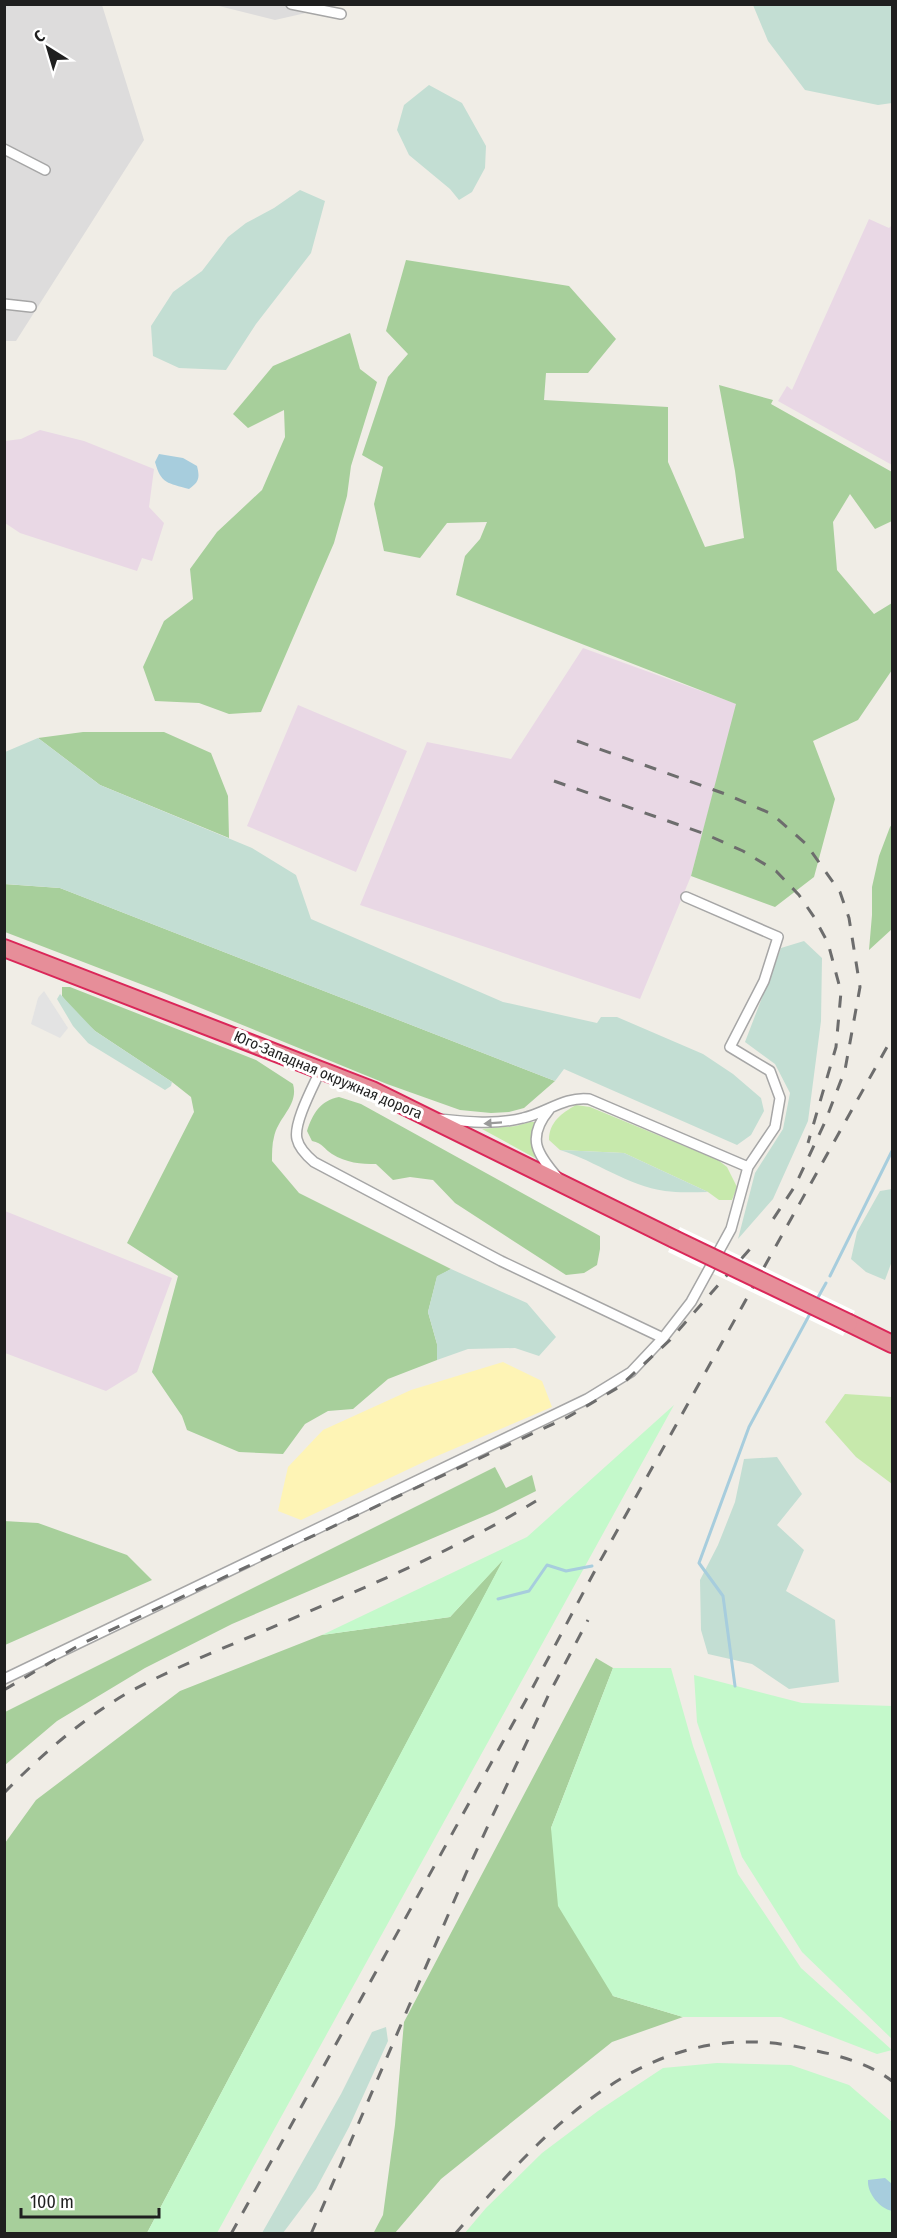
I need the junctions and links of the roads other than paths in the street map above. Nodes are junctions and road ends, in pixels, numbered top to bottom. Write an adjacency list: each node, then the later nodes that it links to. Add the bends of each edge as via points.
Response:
1 (291, 4): 2 (street)
2 (341, 14)
3 (4, 149): 4 (street)
4 (45, 170)
5 (4, 304): 6 (street)
6 (31, 307)
7 (686, 897): 12 (street, via 778,937 764,981 730,1047 770,1071 780,1098 775,1127)
8 (4, 948): 9 (highway, Юго-Западная окружная дорога)
9 (321, 1069): 11 (highway, Юго-Западная окружная дорога); 14 (street, via 296,1132 301,1148 314,1162 501,1261)
10 (550, 1109): 11 (street, one-way to 11, via 493,1123); 12 (street, via 575,1098 598,1101); 13 (street, via 538,1126 536,1143 542,1159)
11 (429, 1117): 13 (highway, Юго-Западная окружная дорога)
12 (748, 1167): 14 (street, via 727,1237 690,1302)
13 (566, 1186): 15 (highway, Юго-Западная окружная дорога, bridge)
14 (663, 1338): 16 (street, via 631,1372 587,1398)
15 (892, 1344)
16 (4, 1679)

